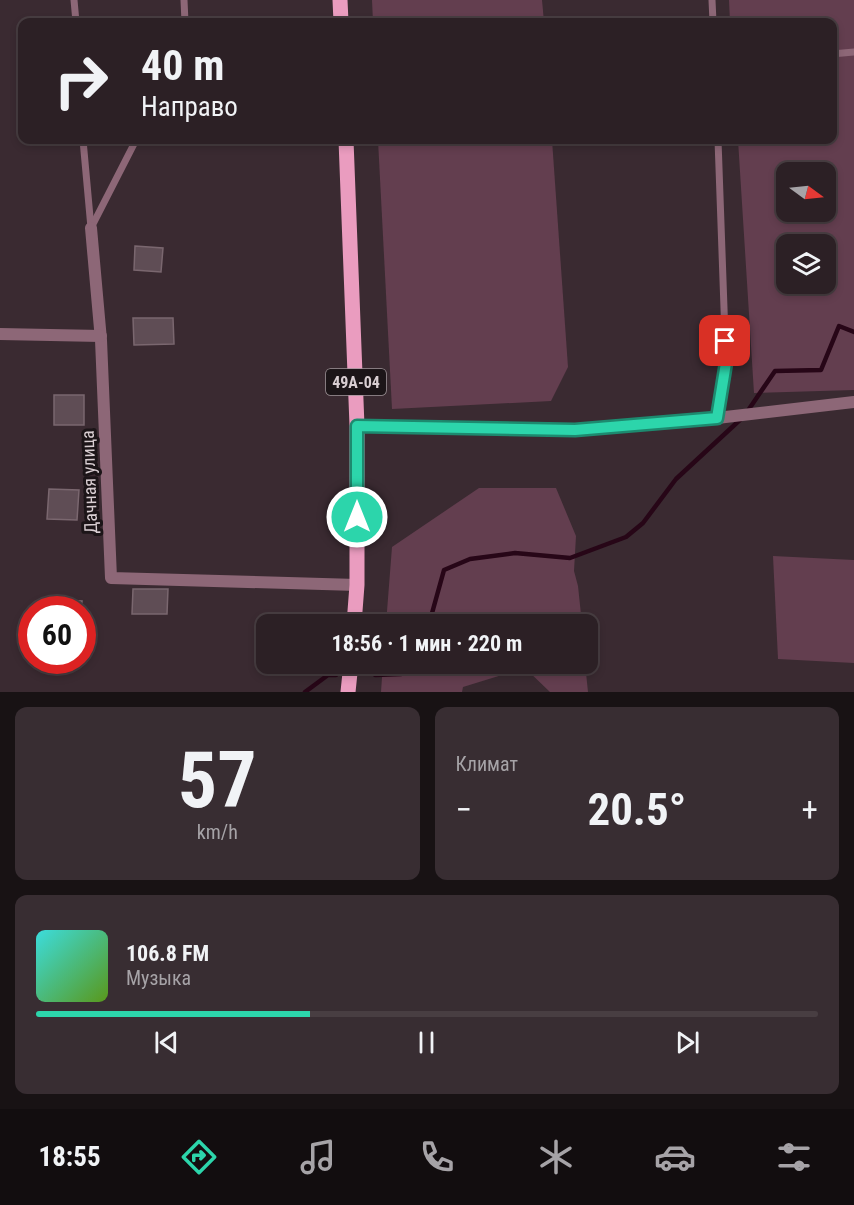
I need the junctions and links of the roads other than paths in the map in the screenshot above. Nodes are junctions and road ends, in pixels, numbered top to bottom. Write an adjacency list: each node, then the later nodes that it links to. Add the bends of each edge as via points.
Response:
1 (74, 0): 5 (lane)
2 (184, 0): 6 (lane)
3 (340, 0): 7 (main road)
4 (712, 0): 8 (lane)
5 (76, 18)
6 (185, 18)
7 (341, 18)
8 (713, 18)
9 (854, 51): 10 (lane)
10 (837, 53)
11 (83, 144): 15 (lane, Дачная улица)
12 (134, 144): 15 (lane)
13 (346, 144): 20 (main road, 49А-04)
14 (718, 144): 19 (lane, via 726,363)
15 (91, 228): 17 (street, Дачная улица)
16 (0, 334): 17 (street)
17 (100, 336): 21 (street, Дачная улица, via 111,578)
18 (854, 402): 19 (street)
19 (717, 418): 20 (street, via 575,430)
20 (357, 426): 21 (main road, 49А-04)
21 (357, 585): 22 (main road, 49А-04)
22 (355, 614)
23 (350, 674): 24 (main road)
24 (348, 692)

